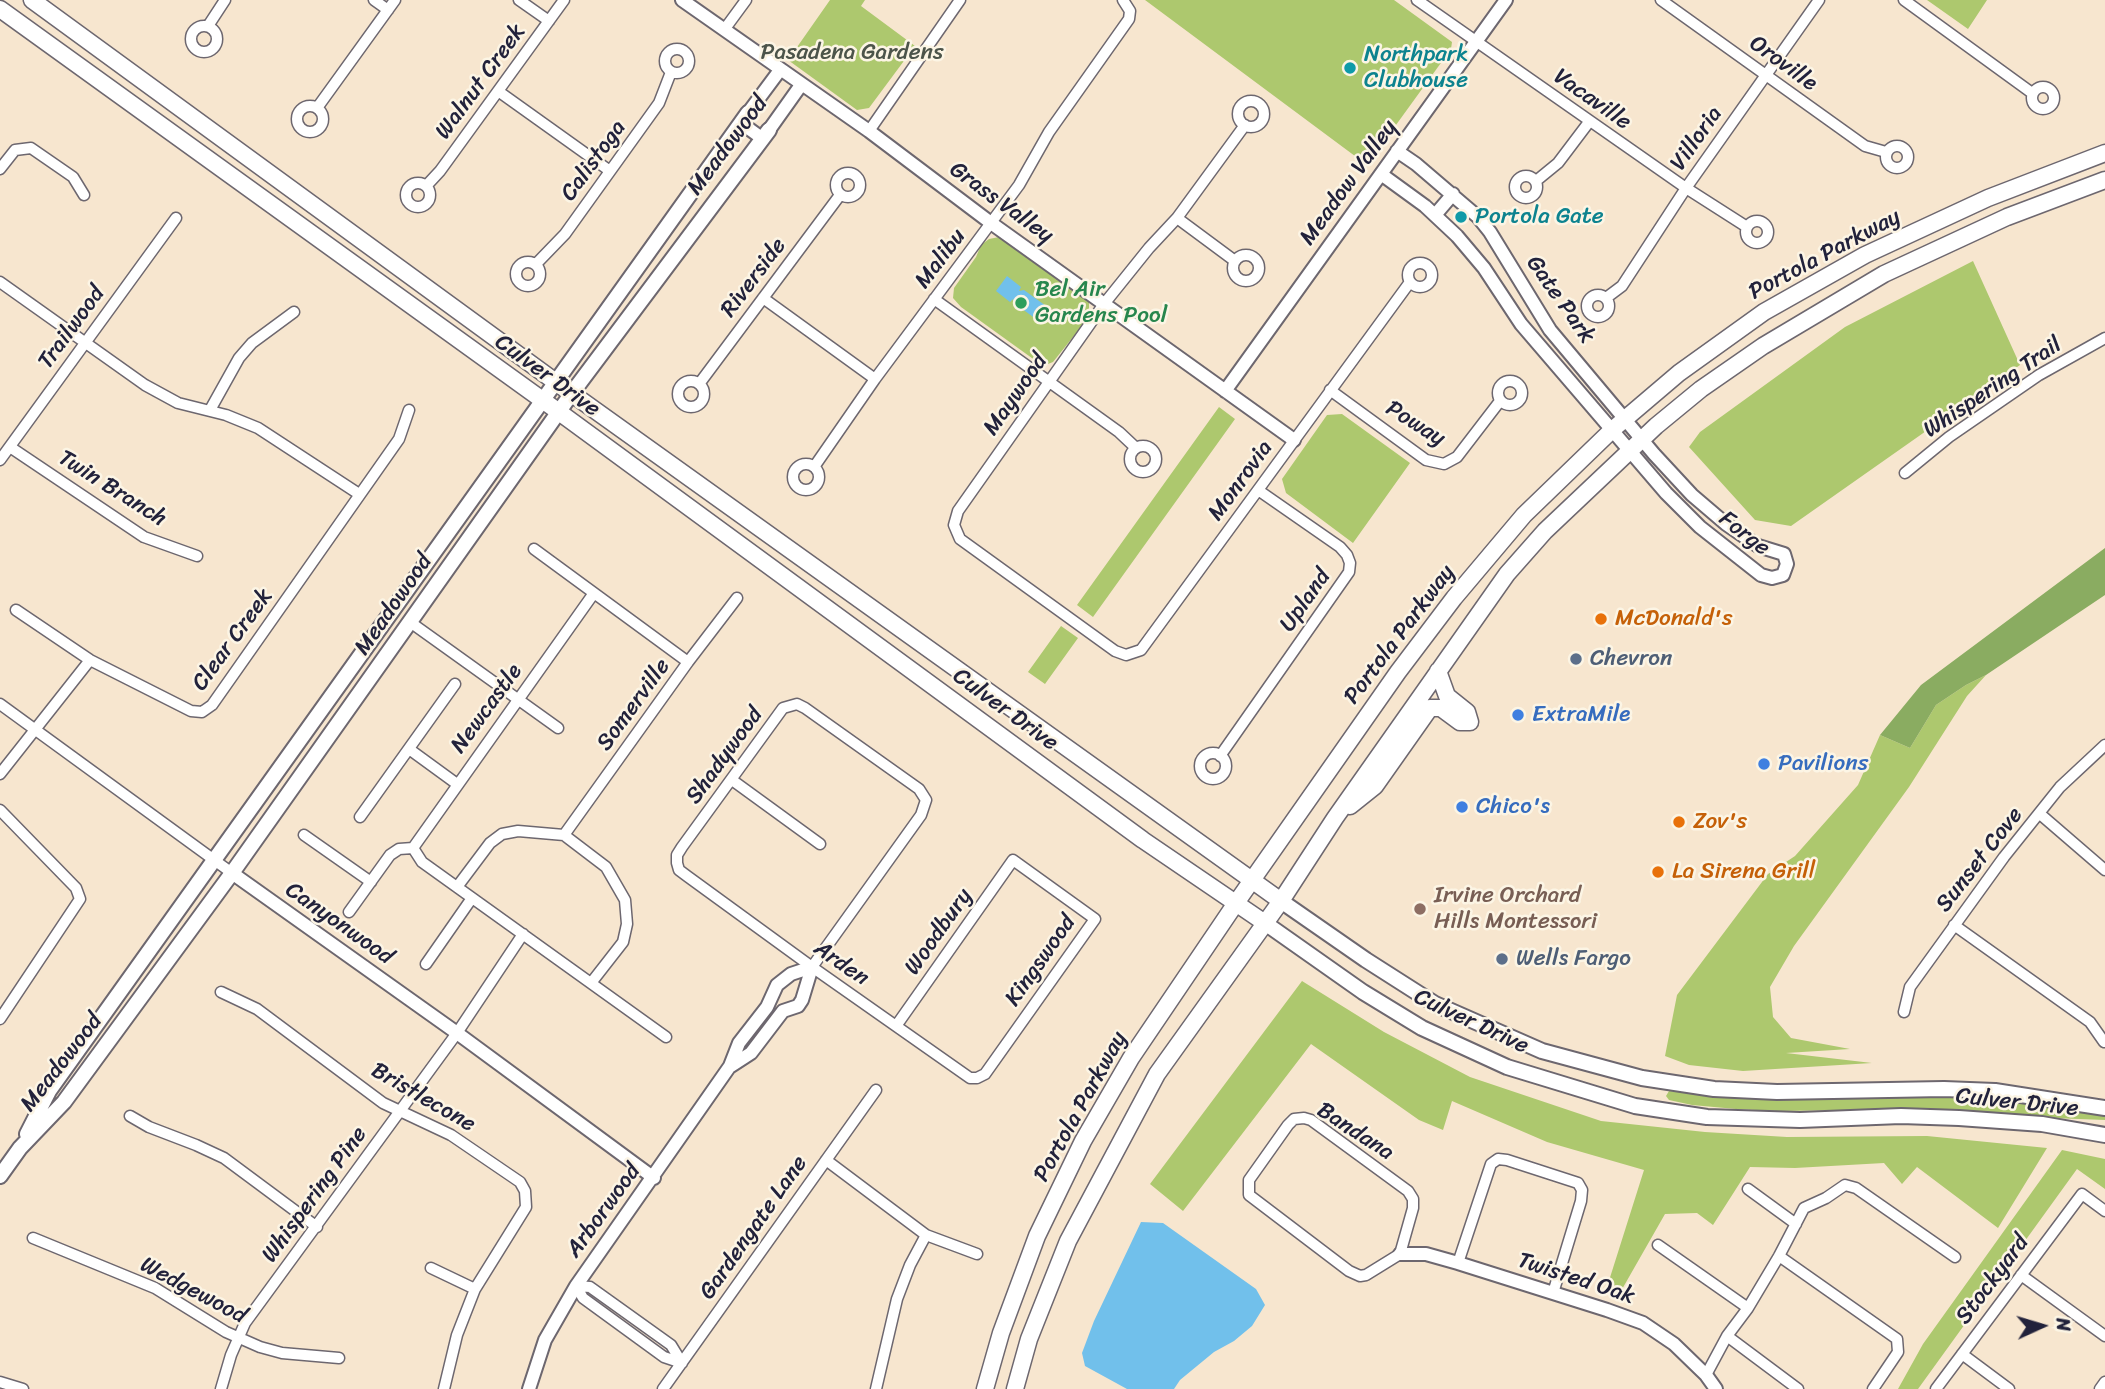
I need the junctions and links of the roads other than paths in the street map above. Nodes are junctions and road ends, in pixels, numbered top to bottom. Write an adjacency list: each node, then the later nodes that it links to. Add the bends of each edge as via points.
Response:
1 (32, 0): 65 (main road, Culver Drive)
2 (225, 0): 19 (street)
3 (374, 0): 17 (street)
4 (395, 0): 17 (street)
5 (519, 0): 18 (street)
6 (564, 0): 18 (street, Walnut Creek)
7 (682, 0): 20 (street, Grass Valley)
8 (746, 0): 20 (street)
9 (960, 0): 32 (street)
10 (1123, 0): 50 (street, Malibu, via 1129,19)
11 (1417, 0): 21 (street, Vacaville)
12 (1506, 0): 21 (street, Meadow Valley)
13 (1661, 0): 24 (street, Oroville)
14 (1819, 0): 24 (street, Villoria)
15 (1904, 0): 27 (street)
16 (0, 9): 70 (main road, Culver Drive)
17 (388, 10): 28 (street)
18 (549, 21): 26 (street, Walnut Creek)
19 (208, 26)
20 (724, 30): 22 (street, Grass Valley)
21 (1476, 41): 30 (street, Vacaville); 34 (street, Meadow Valley)
22 (780, 70): 25 (street, Grass Valley); 29 (street, Meadowood)
23 (671, 72): 38 (street, Calistoga, via 659,103)
24 (1765, 75): 35 (street, Oroville, via 1865,146); 43 (street, Villoria)
25 (801, 85): 32 (street, Grass Valley); 33 (street, Meadowood)
26 (498, 91): 38 (street); 42 (street, Walnut Creek)
27 (2032, 93)
28 (317, 108)
29 (744, 118): 33 (street); 65 (main road, Meadowood)
30 (1589, 122): 41 (street, via 1558,163); 43 (street, Vacaville)
31 (1245, 125): 49 (street, Maywood)
32 (869, 131): 50 (street, Grass Valley)
33 (766, 134): 69 (main road, Meadowood)
34 (1397, 151): 39 (street, Meadow Valley); 44 (street, Gate Park)
35 (1886, 152)
36 (2105, 153): 75 (main road, Portola Parkway, via 1988,198 1865,255 1764,312 1679,373)
37 (0, 169): 45 (street, via 15,150 31,148 73,177)
38 (610, 171): 53 (street, Calistoga, via 565,234)
39 (1381, 174): 47 (street, Gate Park); 68 (street, Meadow Valley)
40 (2105, 180): 77 (main road, Portola Parkway, via 2007,217 1884,274 1763,346)
41 (1536, 181)
42 (427, 186)
43 (1686, 188): 51 (street, Vacaville); 57 (street, Villoria, via 1622,286)
44 (1453, 194): 47 (street); 75 (street, Gate Park, via 1478,216 1550,330)
45 (84, 195)
46 (840, 195): 56 (street, Riverside)
47 (1435, 215): 76 (street, Gate Park, via 1484,268 1521,324)
48 (176, 218): 62 (street, Trailwood)
49 (1177, 218): 52 (street); 59 (street, Maywood)
50 (991, 223): 58 (street, Malibu); 59 (street, Grass Valley)
51 (1747, 227)
52 (1236, 261)
53 (536, 264)
54 (0, 282): 62 (street)
55 (1410, 282): 67 (street, Monrovia)
56 (763, 298): 63 (street); 66 (street, Riverside)
57 (1606, 298)
58 (934, 299): 63 (street, Malibu); 64 (street)
59 (1104, 304): 64 (street, Maywood); 68 (street, Grass Valley)
60 (294, 312): 72 (street, via 239,358)
61 (2105, 338): 84 (street, Whispering Trail, via 2029,382)
62 (86, 342): 72 (street, via 145,385 178,403); 79 (street, Trailwood)
63 (875, 379): 83 (street, Malibu)
64 (1050, 381): 80 (street); 87 (street, Maywood, via 958,511)
65 (557, 383): 69 (main road, Culver Drive); 70 (main road, Meadowood)
66 (699, 384)
67 (1330, 390): 71 (street, Poway, via 1426,460 1444,464 1457,457); 78 (street, Monrovia)
68 (1225, 391): 78 (street, Grass Valley)
69 (572, 393): 74 (main road, Meadowood); 122 (main road, Culver Drive)
70 (543, 401): 74 (main road, Culver Drive); 117 (main road, Meadowood)
71 (1500, 401)
72 (210, 410): 86 (street, via 274,437)
73 (409, 410): 86 (street, Clear Creek, via 399,439)
74 (559, 412): 93 (main road, Meadowood); 127 (main road, Culver Drive, via 1143,840)
75 (1625, 419): 76 (main road, Portola Parkway); 77 (street, Forge)
76 (1612, 430): 81 (street, Forge); 122 (main road, Portola Parkway, via 1524,514 1454,598)
77 (1642, 438): 81 (main road, Portola Parkway); 81 (street, Forge, via 1692,495 1726,524 1758,546 1784,554 1783,575 1766,577 1724,547 1666,493)
78 (1294, 440): 85 (street, Monrovia)
79 (10, 447): 82 (street, Trailwood); 89 (street, Twin Branch, via 145,537)
80 (1136, 448)
81 (1629, 450): 96 (main road, Portola Parkway, via 1507,574)
82 (0, 460)
83 (814, 467)
84 (1905, 473)
85 (1258, 490): 87 (street, Monrovia, via 1141,650 1131,654 1120,653 960,539); 104 (street, Upland, via 1340,547 1350,563 1349,572)
86 (359, 494): 94 (street, Clear Creek, via 212,705 202,712 191,711)
87 (954, 526)
88 (534, 549): 90 (street)
89 (197, 556)
90 (594, 593): 95 (street); 98 (street, Newcastle)
91 (737, 598): 95 (street, Somerville)
92 (16, 610): 94 (street, Clear Creek)
93 (410, 622): 98 (street); 121 (main road, Meadowood)
94 (90, 660): 101 (street)
95 (688, 662): 114 (street, Somerville)
96 (1438, 671): 112 (main road, Portola Parkway); 112 (main road, via 1447,696 1467,712 1469,722 1461,722 1441,708 1430,708 1375,786)
97 (455, 684): 103 (street)
98 (518, 700): 100 (street); 107 (street, Newcastle)
99 (0, 704): 101 (street, Canyonwood)
100 (558, 728)
101 (36, 730): 105 (street); 117 (street, Canyonwood)
102 (2105, 745): 110 (street, Sunset Cove, via 2060,787)
103 (409, 749): 107 (street); 111 (street)
104 (1220, 756)
105 (0, 774)
106 (732, 780): 108 (street, Shadywood, via 783,708 797,704 919,789); 115 (street); 119 (street, Shadywood, via 677,855)
107 (457, 784): 116 (street, Newcastle)
108 (926, 800): 133 (street, Arborwood, via 921,815)
109 (0, 810): 137 (street, via 76,888 80,899)
110 (2040, 814): 120 (street); 130 (street, Sunset Cove)
111 (360, 817)
112 (1335, 818): 126 (main road, Portola Parkway)
113 (304, 835): 123 (street)
114 (564, 835): 124 (street, via 502,834); 134 (street, via 606,867 625,900 627,924 622,942)
115 (820, 844)
116 (412, 848): 123 (street, via 390,855); 124 (street, via 422,862)
117 (215, 860): 121 (street, Canyonwood); 149 (main road, Meadowood, via 49,1091)
118 (1013, 860): 138 (street, Woodbury); 143 (street, Kingswood, via 1095,919)
119 (679, 870): 133 (street, Arden)
120 (2105, 870)
121 (232, 873): 139 (street, Canyonwood); 149 (main road, Meadowood, via 64,1102)
122 (1252, 879): 126 (main road, Culver Drive); 127 (main road, Portola Parkway)
123 (371, 882): 128 (street)
124 (457, 887): 125 (street)
125 (472, 898): 131 (street); 132 (street)
126 (1281, 901): 129 (main road, Portola Parkway); 145 (main road, Culver Drive, via 1435,1004 1542,1051 1620,1072 1714,1089 1944,1088)
127 (1236, 902): 129 (main road, Culver Drive); 186 (main road, Portola Parkway, via 1131,1058 1083,1141 1037,1236)
128 (349, 912)
129 (1265, 923): 148 (main road, Culver Drive, via 1422,1028 1507,1067 1634,1106 1707,1118 1959,1118 2042,1124); 187 (main road, Portola Parkway, via 1157,1073 1068,1241 1029,1339)
130 (1954, 925): 136 (street, Sunset Cove, via 1910,987); 141 (street, via 2090,1022)
131 (523, 934): 134 (street); 139 (street, Whispering Pine)
132 (426, 964)
133 (812, 967): 138 (street, Arden); 142 (street, Arborwood, via 777,985 767,1007 739,1043); 142 (street, Arborwood, via 798,1006 783,1011 751,1053)
134 (591, 983): 140 (street)
135 (220, 992): 146 (street, Bristlecone, via 257,1009)
136 (1903, 1012)
137 (0, 1019)
138 (897, 1026): 143 (street, Arden, via 970,1078)
139 (457, 1033): 146 (street, Whispering Pine); 152 (street, Canyonwood)
140 (666, 1037)
141 (2104, 1042)
142 (730, 1066): 152 (street, Arborwood)
143 (985, 1074)
144 (876, 1090): 150 (street, Gardengate Lane)
145 (2105, 1108)
146 (400, 1111): 156 (street, Whispering Pine); 168 (street, Bristlecone, via 451,1135 520,1182 526,1207)
147 (130, 1116): 156 (street, via 224,1158)
148 (2105, 1136)
149 (20, 1148): 151 (main road, Meadowood)
150 (826, 1160): 157 (street); 176 (street, Gardengate Lane)
151 (0, 1176)
152 (654, 1178): 167 (street, Arborwood)
153 (1748, 1189): 155 (street)
154 (2105, 1211): 166 (street, Stockyard, via 2082,1194)
155 (1796, 1224): 162 (street); 163 (street, via 1804,1208 1845,1185 1856,1188)
156 (317, 1227): 173 (street, Whispering Pine)
157 (926, 1235): 160 (street); 185 (street, via 897,1299)
158 (33, 1238): 173 (street, Wedgewood, via 155,1288)
159 (1658, 1245): 170 (street)
160 (977, 1254)
161 (1400, 1254): 161 (street, Bandana, via 1413,1208 1408,1191 1311,1121 1294,1119 1249,1180 1249,1195 1349,1272 1366,1275); 164 (street, Twisted Oak, via 1426,1254)
162 (1779, 1256): 170 (street); 190 (street, via 1898,1339 1898,1352)
163 (1955, 1257)
164 (1458, 1263): 169 (street, Twisted Oak); 169 (street, via 1491,1164 1507,1160 1578,1183 1582,1190)
165 (431, 1268): 168 (street)
166 (2021, 1275): 172 (street); 174 (street, Stockyard)
167 (576, 1286): 176 (street, via 583,1298 654,1350); 183 (street, Arborwood, via 545,1340)
168 (475, 1289): 182 (street, via 457,1335)
169 (1553, 1293): 177 (street, Twisted Oak, via 1643,1324 1674,1344)
170 (1748, 1308): 171 (street)
171 (1727, 1336): 177 (street); 189 (street)
172 (2105, 1336)
173 (238, 1338): 175 (street, Wedgewood, via 282,1353); 181 (street, Whispering Pine)
174 (1962, 1354): 191 (street, Stockyard); 192 (street)
175 (339, 1357)
176 (682, 1363): 184 (street, Gardengate Lane)
177 (1706, 1375): 188 (street, Twisted Oak)
178 (0, 1382): 180 (street)
179 (2105, 1382): 193 (street)
180 (23, 1389)
181 (221, 1389)
182 (444, 1389)
183 (529, 1389)
184 (663, 1389)
185 (876, 1389)
186 (985, 1389)
187 (1015, 1389)
188 (1716, 1389)
189 (1798, 1389)
190 (1873, 1389)
191 (1936, 1389)
192 (2010, 1389)
193 (2100, 1389)

